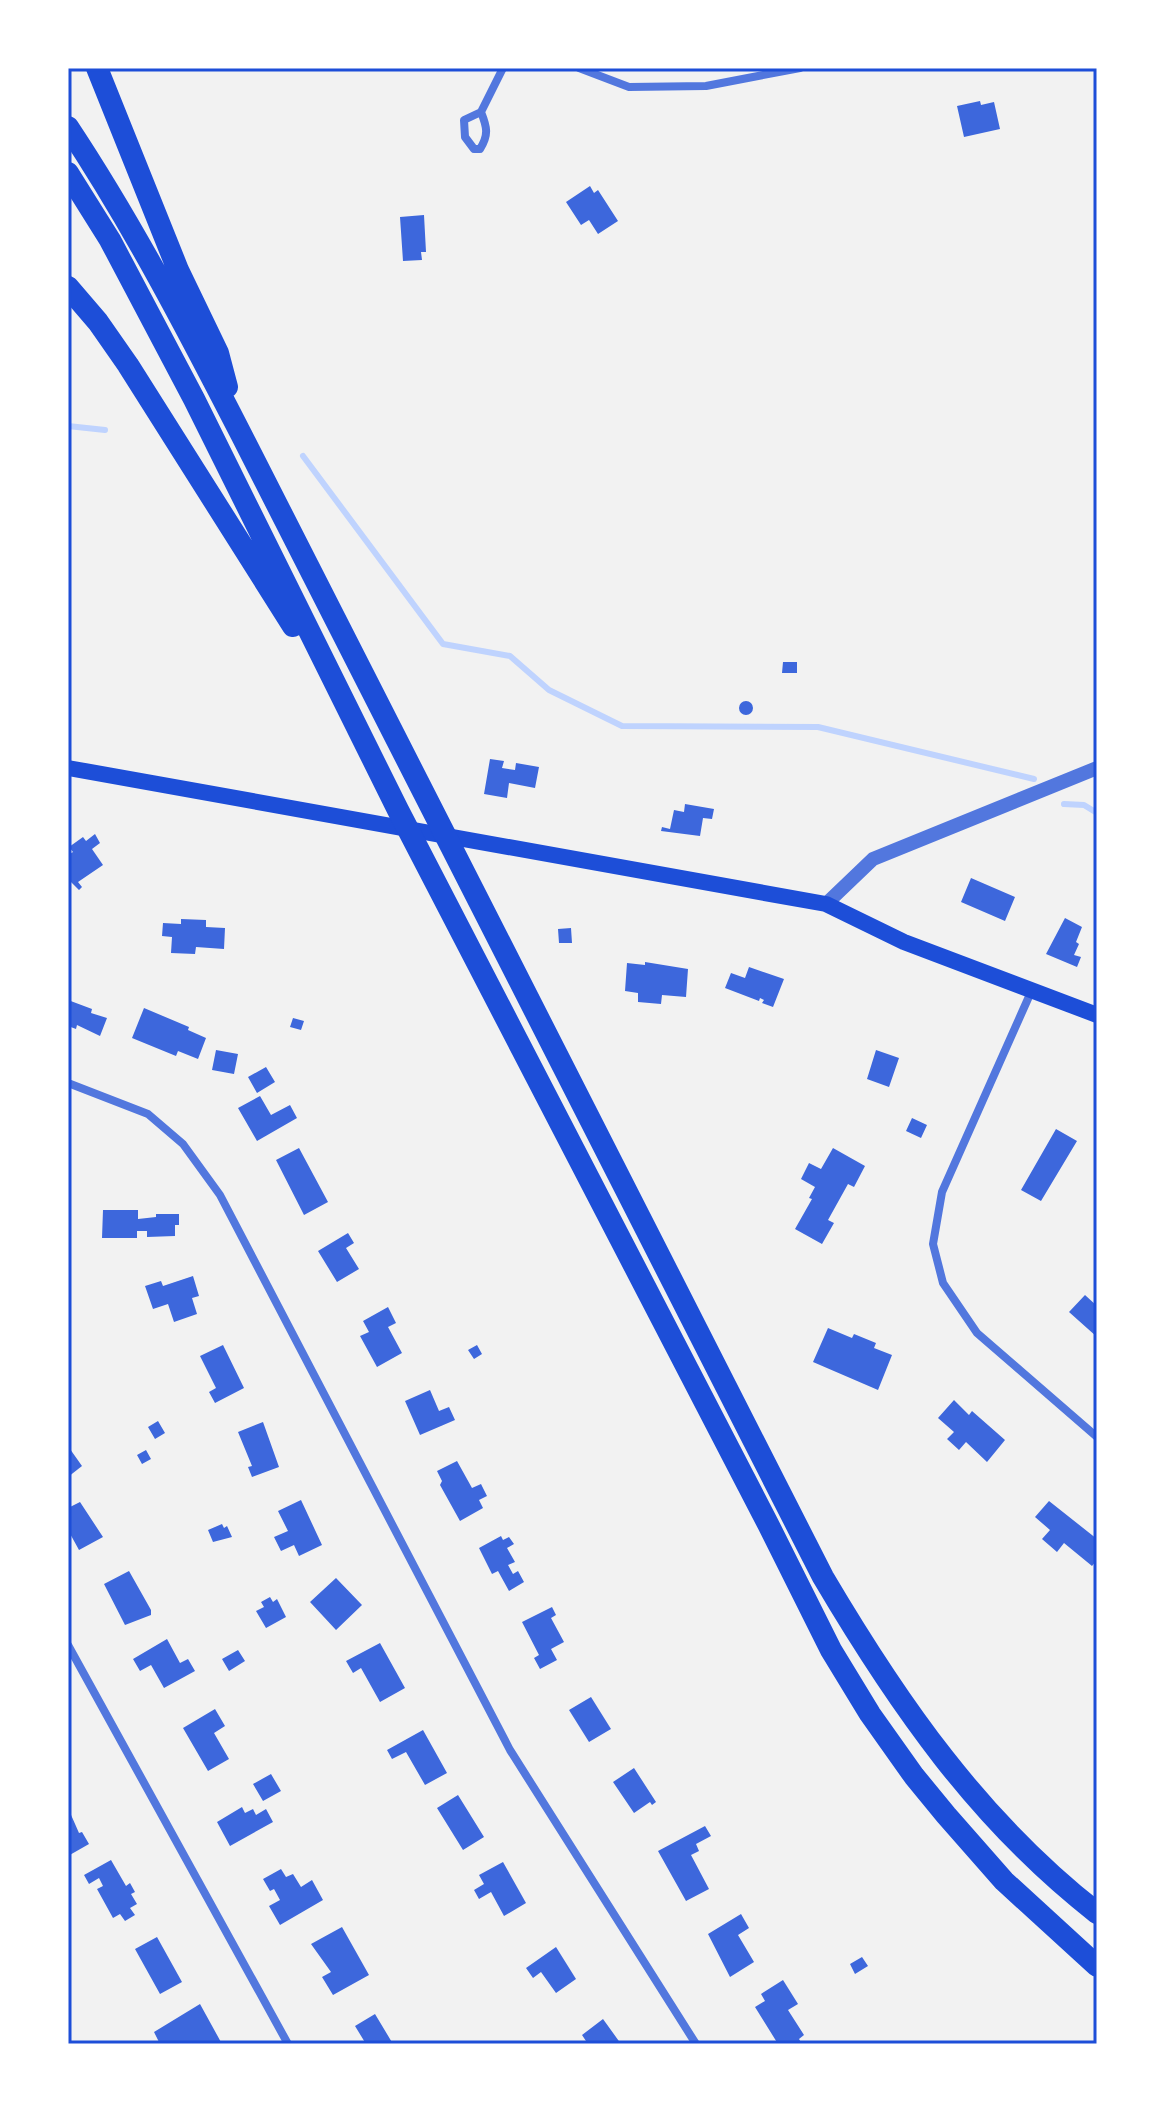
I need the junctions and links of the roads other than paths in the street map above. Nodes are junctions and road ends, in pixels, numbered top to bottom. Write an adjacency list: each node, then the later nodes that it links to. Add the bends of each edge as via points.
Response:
1 (97, 68): 9 (highway, via 178,270 218,353)
2 (503, 68): 5 (street)
3 (579, 68): 4 (street, via 629,87 706,86)
4 (800, 68)
5 (481, 112)
6 (68, 127): 9 (highway, via 159,276)
7 (68, 173): 10 (highway, via 110,240 194,399)
8 (68, 287): 10 (highway, via 128,365)
9 (241, 434): 19 (highway, via 823,1577 906,1710 943,1758 992,1815)
10 (360, 733): 20 (highway, via 831,1650 870,1714 946,1815 1004,1881)
11 (68, 768): 13 (main road)
12 (1097, 768): 13 (street, via 873,859)
13 (826, 904): 14 (main road, via 904,942)
14 (1031, 992): 15 (main road); 17 (street, via 942,1192 933,1244 943,1283 977,1333)
15 (1097, 1015)
16 (68, 1083): 22 (street, via 148,1114 183,1144 220,1195 510,1750)
17 (1097, 1437)
18 (68, 1645): 21 (street)
19 (1097, 1913)
20 (1097, 1966)
21 (288, 2044)
22 (696, 2044)

